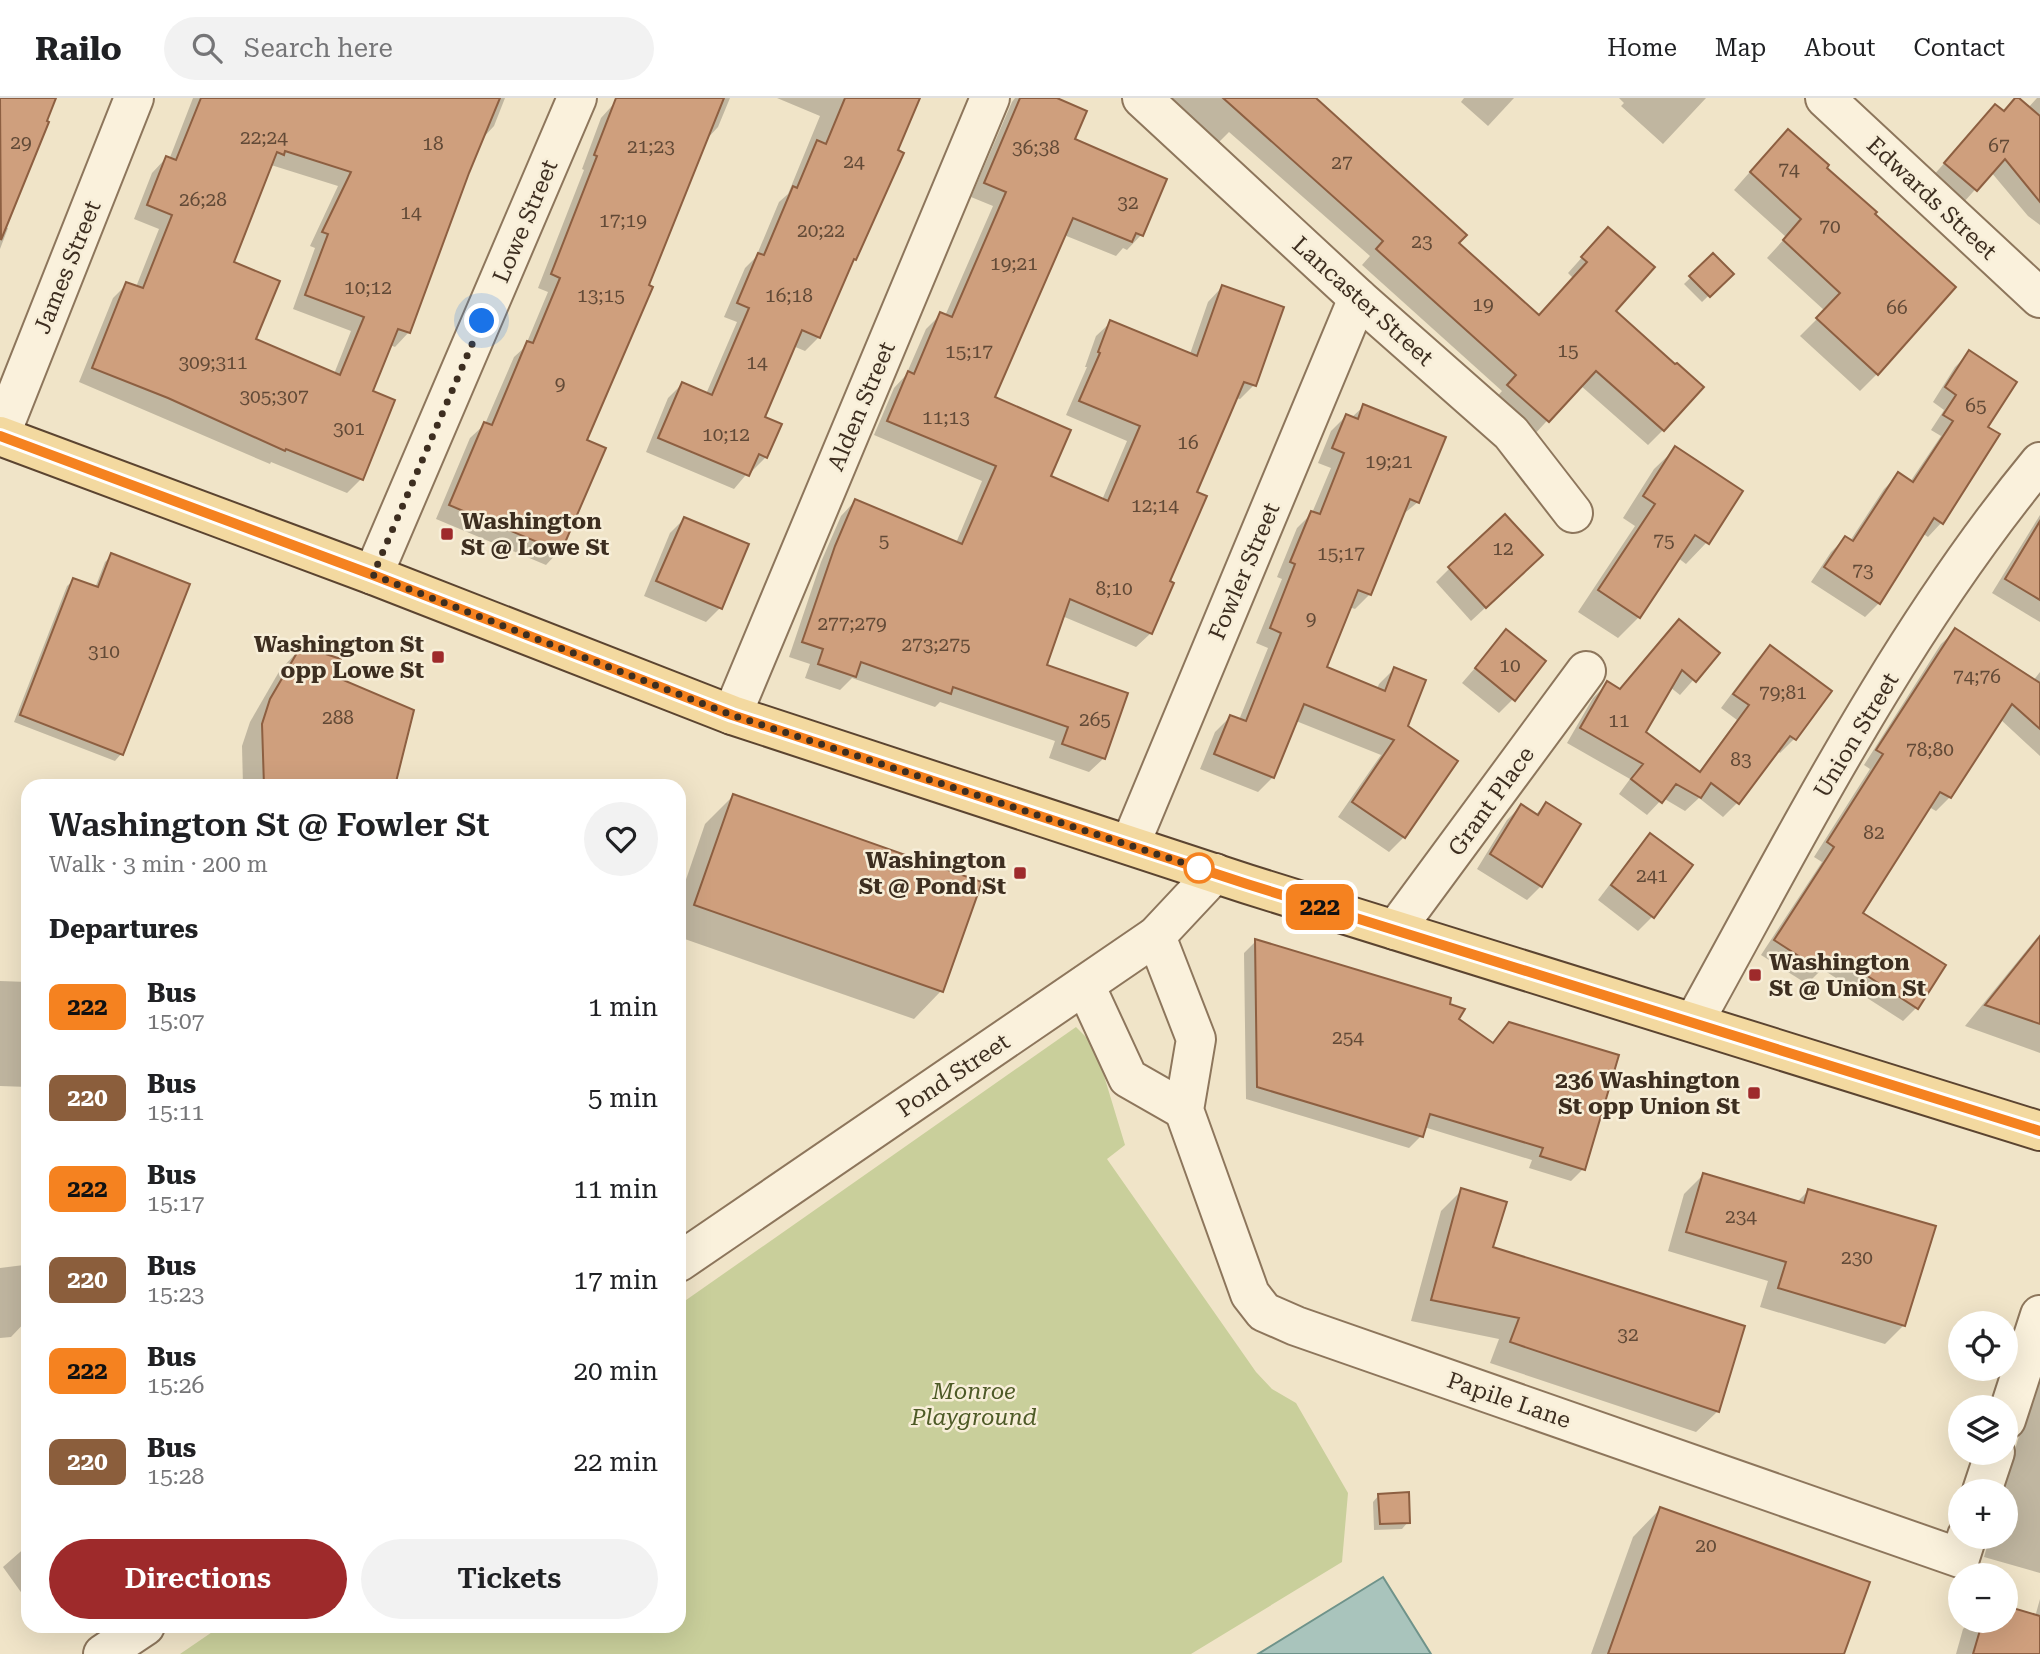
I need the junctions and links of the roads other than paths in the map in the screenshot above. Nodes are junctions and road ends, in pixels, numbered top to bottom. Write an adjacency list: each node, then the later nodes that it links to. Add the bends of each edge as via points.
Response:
1 (134, 98): 8 (street, James Street)
2 (577, 98): 11 (street, Lowe Street)
3 (990, 98): 13 (street, Alden Street)
4 (1142, 98): 6 (street, Lancaster Street)
5 (1825, 98): 7 (street, Edwards Street)
6 (1358, 298): 10 (street, Lancaster Street, via 1511,433); 14 (street, Fowler Street)
7 (2040, 298)
8 (0, 436): 11 (main road)
9 (2040, 462): 19 (street, Union Street, via 1996,515 1863,717)
10 (1573, 513)
11 (373, 575): 13 (main road)
12 (1586, 671): 16 (street, Grant Place)
13 (732, 715): 14 (main road)
14 (1129, 845): 15 (main road)
15 (1216, 873): 16 (main road); 17 (street, Pond Street)
16 (1395, 930): 19 (main road)
17 (1156, 936): 18 (street, Pond Street); 20 (street, Papile Lane, via 1196,1039)
18 (1085, 985): 20 (street, via 1128,1078); 22 (street, Pond Street)
19 (1695, 1022): 21 (main road)
20 (1184, 1110): 25 (street, Papile Lane, via 1250,1294 1264,1312)
21 (2040, 1131)
22 (686, 1257)
23 (2040, 1315): 24 (street)
24 (2014, 1395)
25 (1948, 1542)
26 (134, 1633): 27 (street)
27 (103, 1654)

